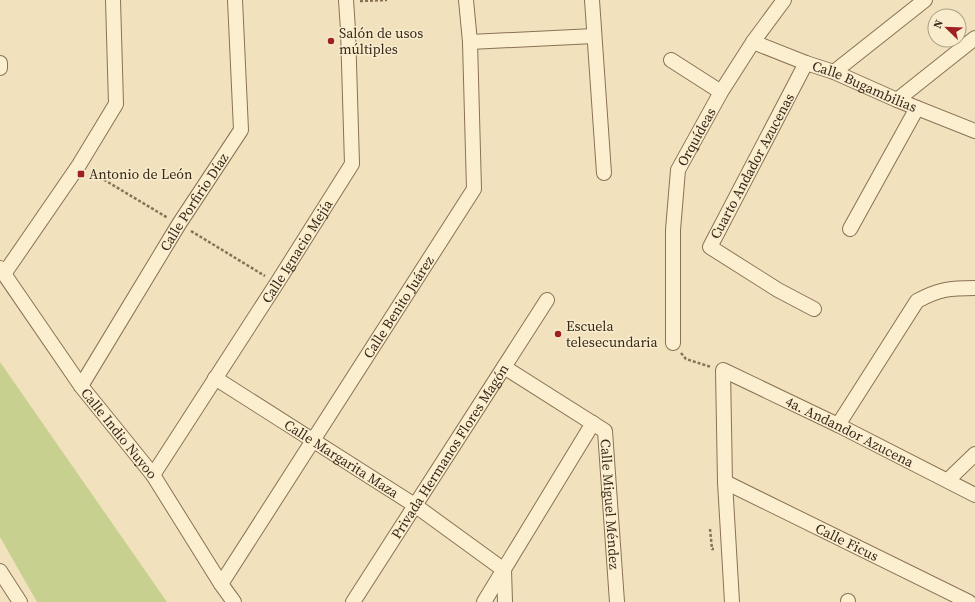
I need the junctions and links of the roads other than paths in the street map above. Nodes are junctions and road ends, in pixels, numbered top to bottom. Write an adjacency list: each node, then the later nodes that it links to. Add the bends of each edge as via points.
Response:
1 (113, 0): 23 (street, via 116,104 78,165)
2 (235, 0): 30 (street, Calle Porfirio Díaz, via 241,130 179,224)
3 (466, 0): 10 (street, Calle Benito Juárez)
4 (592, 0): 8 (street)
5 (784, 0): 11 (street, Orquídeas)
6 (924, 0): 16 (street)
7 (346, 1): 29 (street, Calle Ignacio Mejía, via 352,164)
8 (594, 36): 10 (street); 21 (street)
9 (975, 38): 18 (street)
10 (470, 42): 33 (street, Calle Benito Juárez, via 474,189)
11 (753, 42): 14 (street, Calle Bugambilias); 17 (street, Orquídeas)
12 (671, 60): 17 (street)
13 (0, 63): 15 (street)
14 (806, 63): 16 (street, Calle Bugambilias); 26 (street, Cuarto Andador Azucenas, via 710,248)
15 (0, 68)
16 (834, 72): 18 (street, Calle Bugambilias)
17 (721, 92): 27 (street, Orquídeas, via 678,170 673,230)
18 (897, 100): 19 (street, Calle Bugambilias)
19 (917, 108): 20 (street, Calle Bugambilias); 22 (street)
20 (975, 131)
21 (604, 173)
22 (850, 229)
23 (2, 271): 30 (street, Calle Indio Nuyoo)
24 (975, 288): 32 (street, via 951,288 917,301)
25 (547, 300): 28 (street, Privada Hermanos Flores Magón)
26 (814, 309)
27 (673, 343)
28 (504, 367): 31 (street, Calle Miguel Méndez); 39 (street, Privada Hermanos Flores Magón)
29 (215, 378): 33 (street, Calle Margarita Maza); 35 (street, Calle Ignacio Mejía)
30 (80, 386): 35 (street, Calle Indio Nuyoo)
31 (593, 424): 40 (street); 48 (street, Calle Miguel Méndez, via 605,431)
32 (838, 425): 36 (street, 4a. Andandor Azucena); 37 (street, 4a. Andandor Azucena, via 723,370)
33 (312, 440): 39 (street, Calle Margarita Maza); 42 (street, Calle Benito Juárez)
34 (975, 454): 36 (street)
35 (153, 475): 42 (street, Calle Indio Nuyoo)
36 (948, 480): 38 (street, 4a. Andandor Azucena)
37 (725, 482): 49 (street); 50 (street, Calle Ficus)
38 (975, 495)
39 (416, 506): 40 (street, Calle Margarita Maza); 45 (street, Privada Hermanos Flores Magón)
40 (504, 570): 46 (street); 47 (street)
41 (0, 571): 43 (street)
42 (221, 584): 44 (street, Calle Indio Nuyoo)
43 (20, 602)
44 (234, 602)
45 (353, 602)
46 (484, 602)
47 (505, 602)
48 (617, 602)
49 (732, 602)
50 (969, 602)

